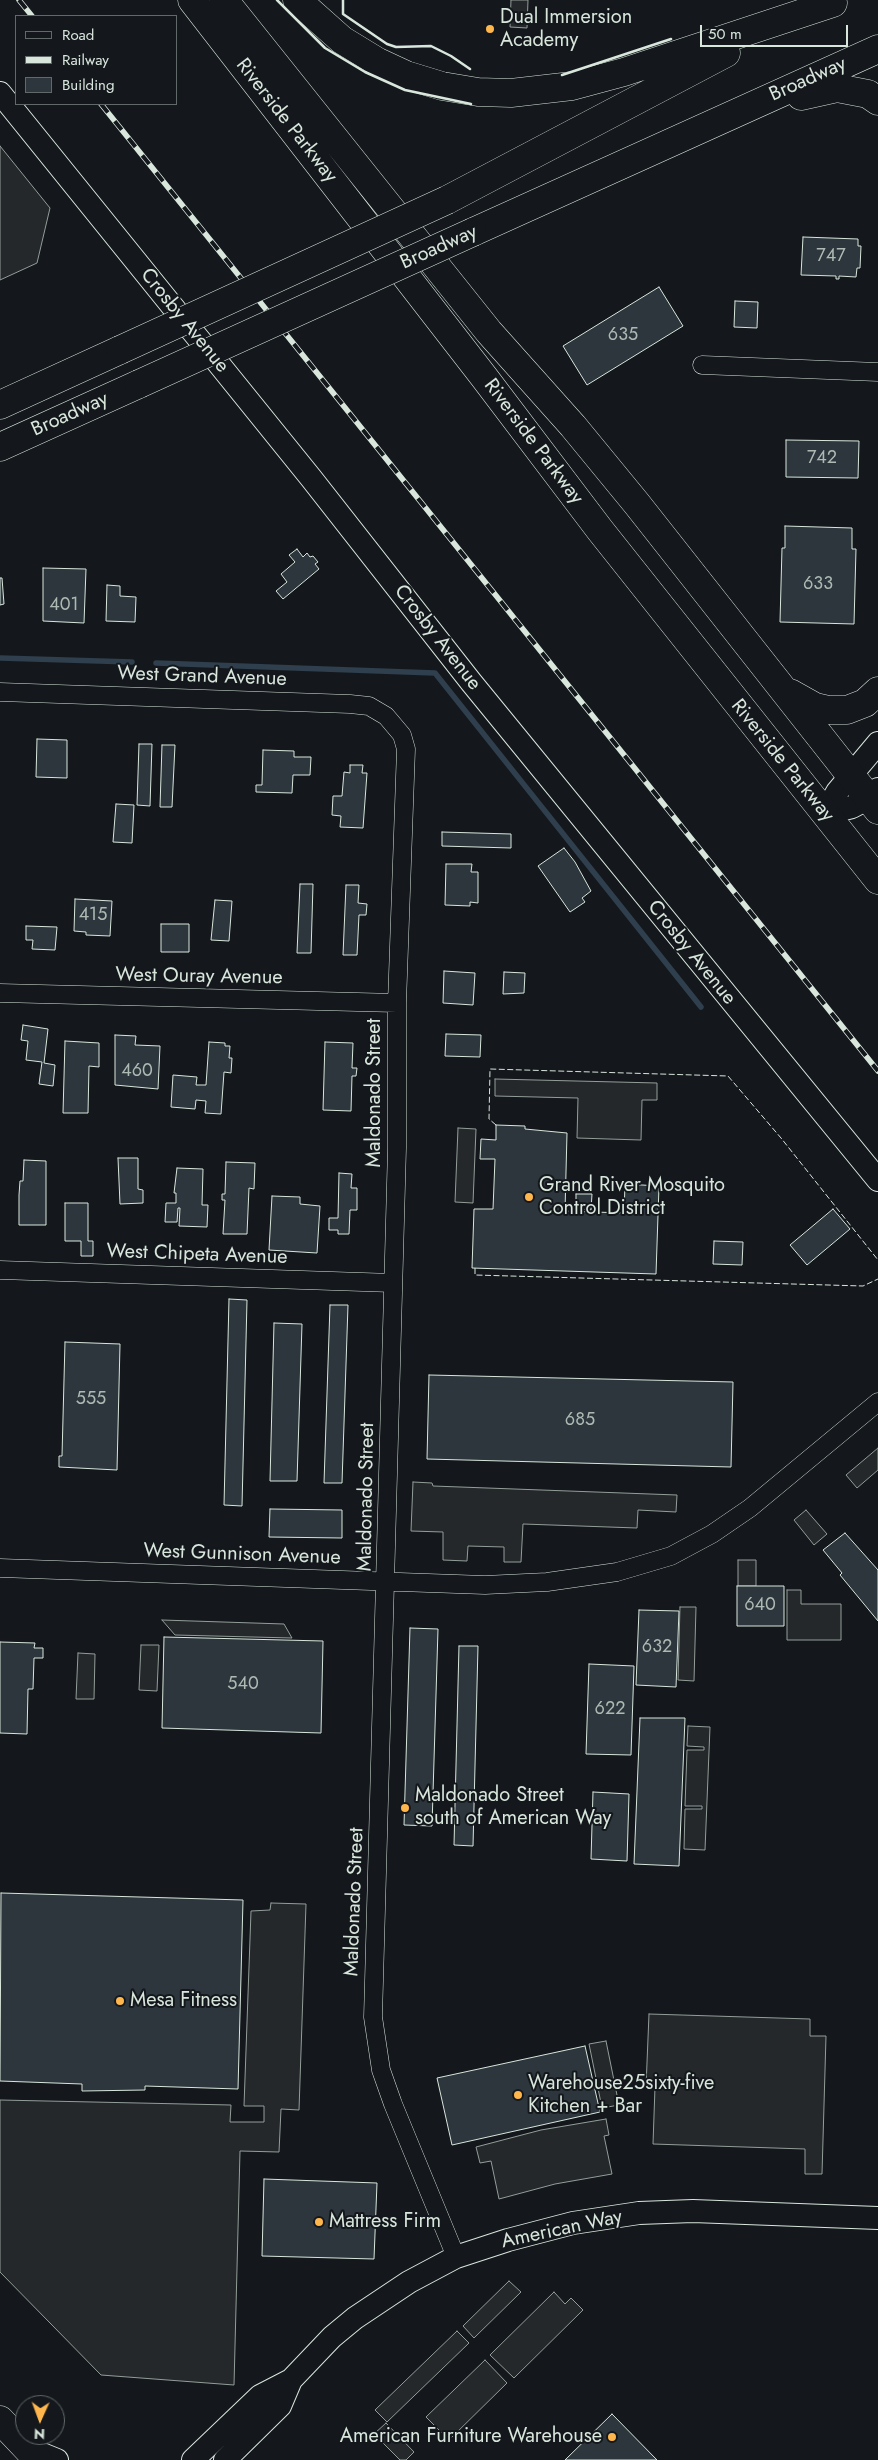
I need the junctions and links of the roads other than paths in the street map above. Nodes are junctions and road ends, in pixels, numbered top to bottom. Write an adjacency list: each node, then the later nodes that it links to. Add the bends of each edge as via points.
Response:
1 (192, 0): 20 (main road, Riverside Parkway, via 600,530)
2 (224, 0): 13 (main road, Riverside Parkway, via 489,332 573,426)
3 (297, 0): 4 (main road, via 342,40 406,75 442,86 511,93 572,86 624,72)
4 (837, 2): 11 (main road, Broadway, bridge, via 708,62 447,200)
5 (878, 49): 8 (main road, Broadway)
6 (0, 93): 24 (street, Crosby Avenue, via 478,689)
7 (878, 100): 8 (main road, via 868,94 837,88)
8 (713, 122): 12 (main road, Broadway, bridge)
9 (702, 365): 10 (street)
10 (878, 372)
11 (0, 405)
12 (0, 447)
13 (781, 687): 14 (main road, via 804,702 828,710 853,708); 18 (main road, Riverside Parkway)
14 (878, 691)
15 (0, 692): 16 (street, West Grand Avenue, via 350,704 369,706)
16 (395, 726): 23 (street, Maldonado Street, via 406,748)
17 (878, 743): 18 (street)
18 (850, 774): 19 (main road, Riverside Parkway); 20 (street)
19 (875, 799): 20 (street)
20 (824, 814): 21 (main road, Riverside Parkway)
21 (878, 880)
22 (0, 993): 23 (street, West Ouray Avenue)
23 (397, 1003): 26 (street, Maldonado Street)
24 (878, 1180)
25 (0, 1270): 26 (street, West Chipeta Avenue)
26 (393, 1283): 29 (street, Maldonado Street)
27 (878, 1402): 29 (street, West Gunnison Avenue, via 750,1508 671,1556 618,1572 547,1582 484,1585)
28 (0, 1568): 29 (street, West Gunnison Avenue)
29 (386, 1581): 31 (street, Maldonado Street, via 373,2017 381,2070)
30 (878, 2218): 31 (street, American Way, via 693,2211 639,2213 573,2223)
31 (456, 2257): 32 (street, American Way, via 409,2282 355,2318)
32 (291, 2380): 36 (street, American Way, via 260,2396); 37 (street, American Way, via 280,2406)
33 (0, 2420): 34 (main road)
34 (31, 2453): 35 (street)
35 (57, 2460)
36 (193, 2460)
37 (226, 2460)

